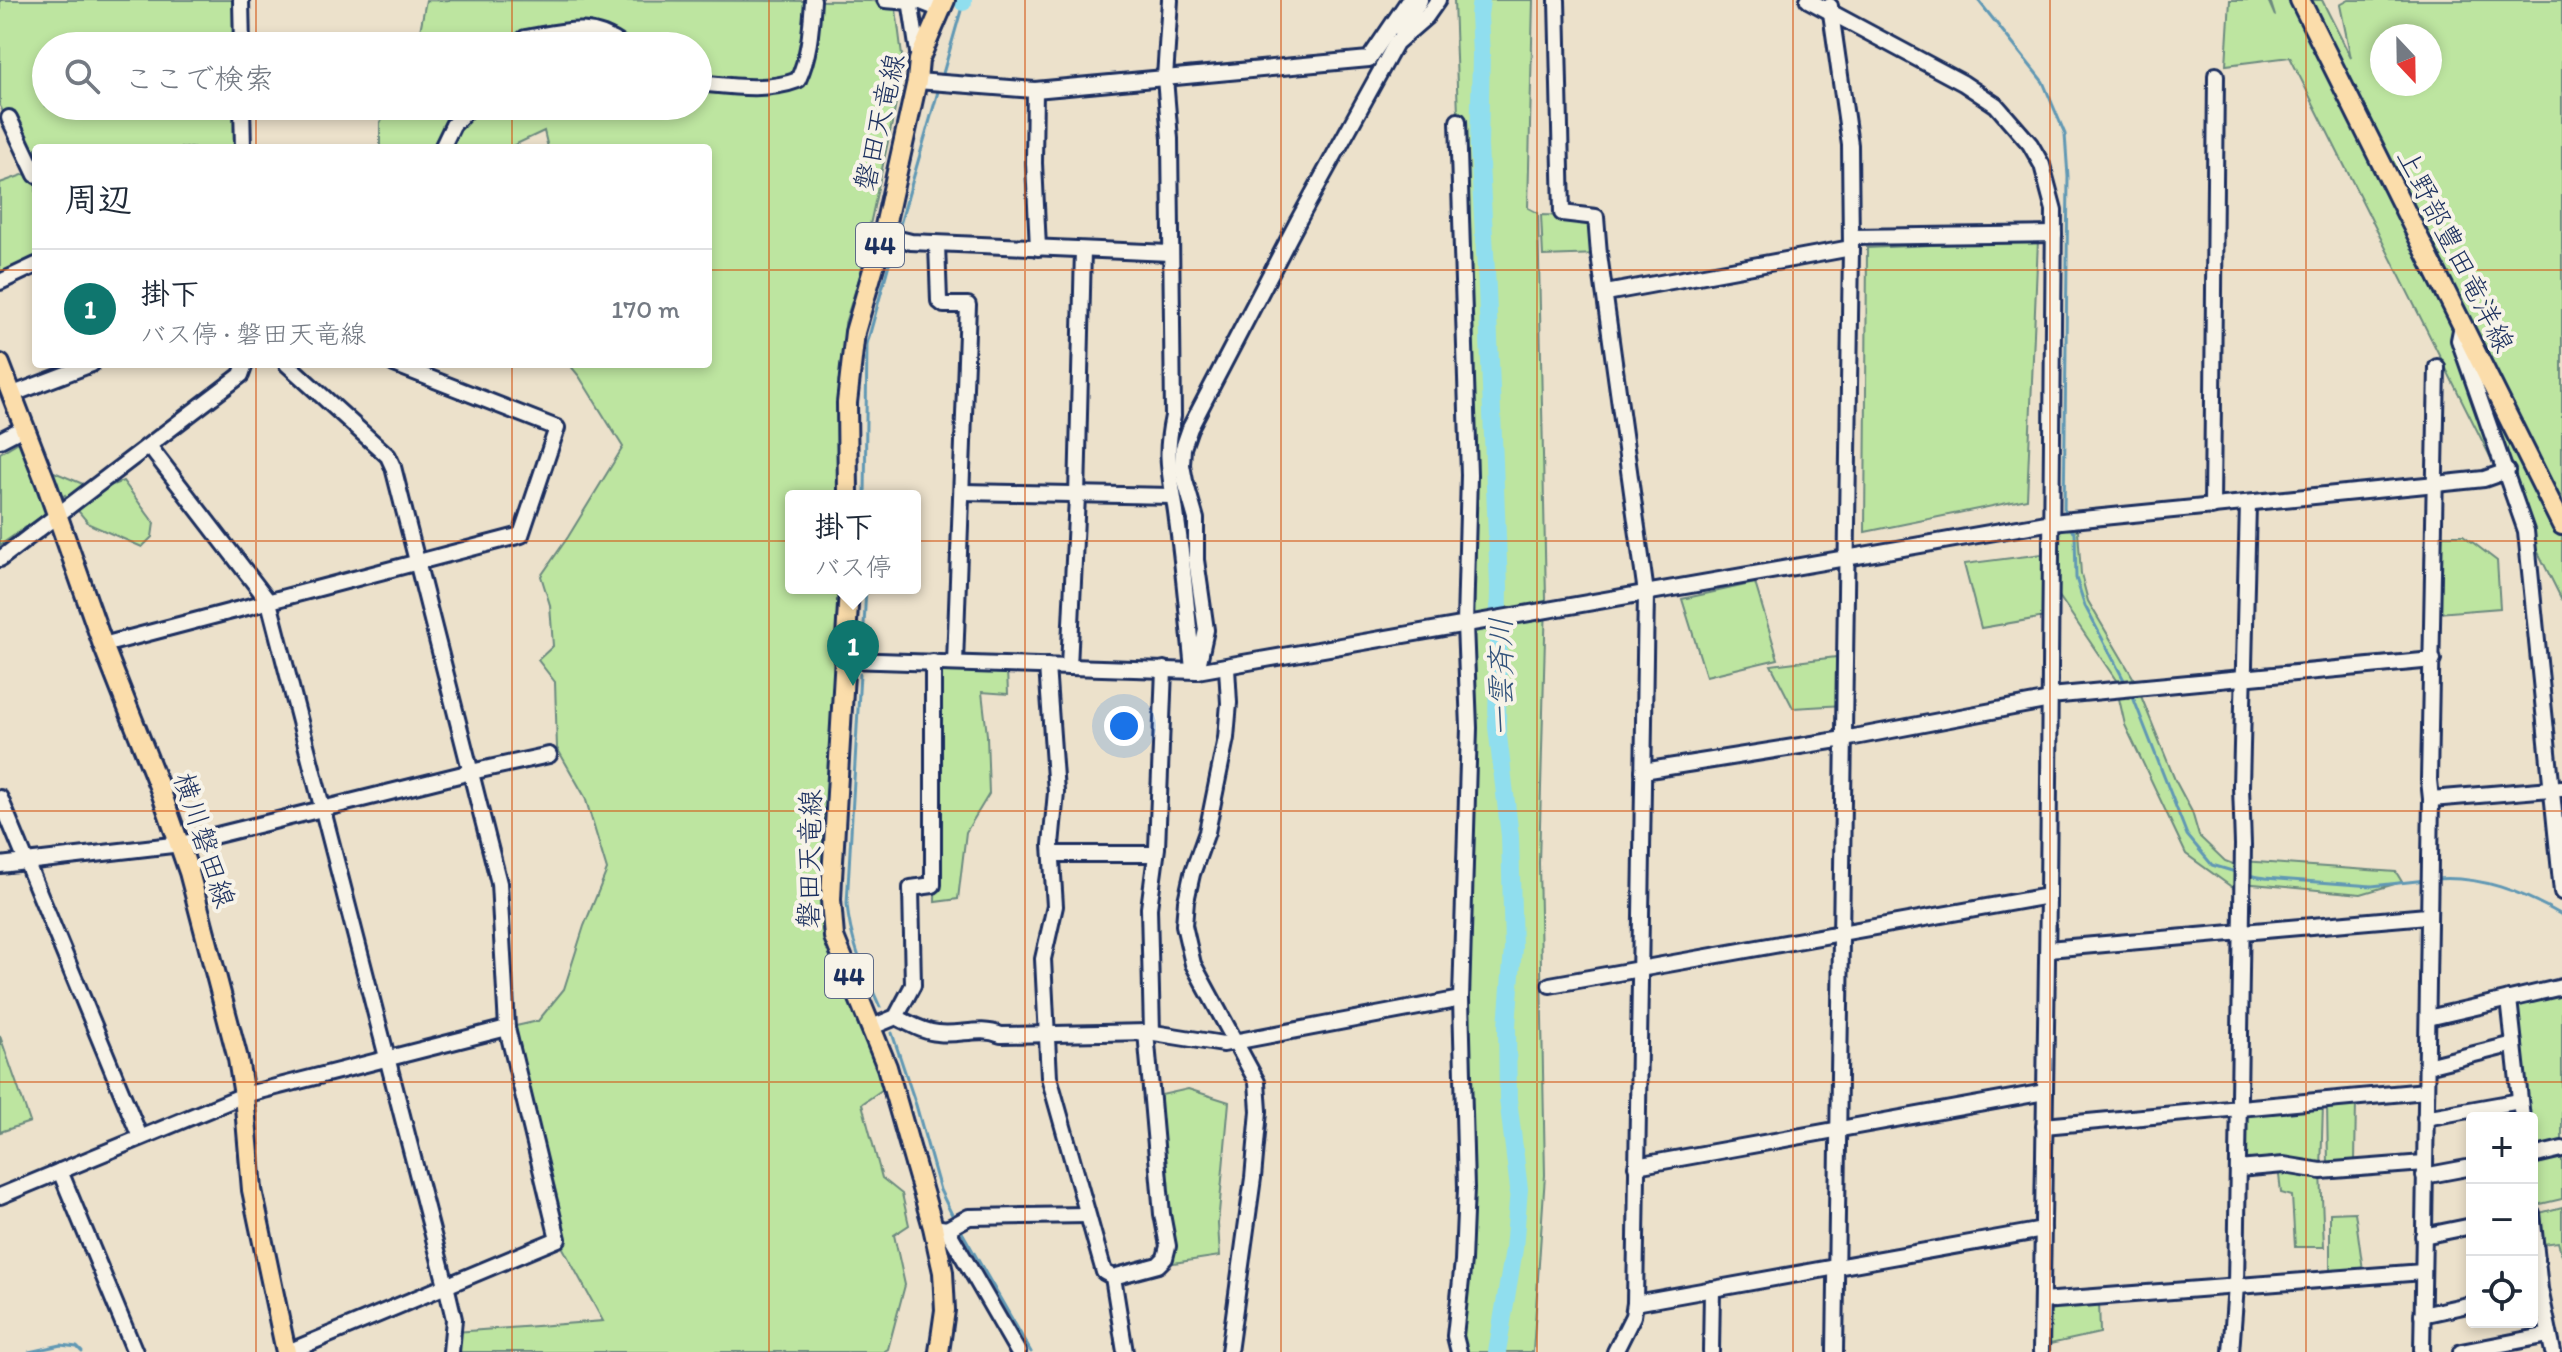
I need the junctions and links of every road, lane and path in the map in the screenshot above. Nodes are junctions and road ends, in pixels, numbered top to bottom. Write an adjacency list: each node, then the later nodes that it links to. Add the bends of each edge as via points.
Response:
1 (241, 0): 14 (street)
2 (813, 0): 22 (street, via 810,46 798,80 766,86)
3 (885, 0): 11 (street)
4 (1170, 0): 20 (street)
5 (1409, 0): 20 (street, via 1369,59)
6 (1420, 0): 17 (street)
7 (1438, 0): 17 (street)
8 (1557, 0): 40 (street, via 1562,213 1596,217)
9 (1808, 0): 13 (street)
10 (2300, 0): 41 (main road, 上野部豊田竜洋線)
11 (912, 1): 12 (street); 18 (street)
12 (943, 5): 18 (main road, 磐田天竜線 / 44)
13 (1830, 6): 31 (street, via 1996,105 2042,165 2054,210); 33 (street, via 1850,145)
14 (242, 32)
15 (560, 32): 16 (street)
16 (597, 32)
17 (1396, 43): 79 (street, via 1183,448 1206,630)
18 (919, 60): 21 (main road, 磐田天竜線 / 44)
19 (2216, 75): 59 (street)
20 (1165, 78): 23 (street); 37 (street)
21 (917, 81): 23 (street); 32 (main road, 磐田天竜線 / 44)
22 (712, 84)
23 (1035, 90): 35 (street)
24 (9, 118): 30 (street)
25 (242, 120): 28 (street)
26 (458, 120): 29 (street)
27 (1458, 121): 69 (street, via 1469,475)
28 (243, 144)
29 (444, 144)
30 (32, 167)
31 (2054, 234): 33 (street); 61 (street)
32 (883, 235): 34 (street); 54 (main road, 磐田天竜線 / 44, via 855,332 847,403)
33 (1851, 243): 40 (street); 63 (street)
34 (937, 244): 35 (street); 55 (street, via 939,301 968,305)
35 (1038, 248): 36 (street)
36 (1083, 250): 37 (street); 56 (street)
37 (1170, 253): 57 (street, via 1173,416 1167,453)
38 (32, 267): 39 (street)
39 (0, 282)
40 (1606, 293): 66 (street)
41 (2462, 325): 52 (street, via 2459,340); 62 (main road, 上野部豊田竜洋線)
42 (0, 364): 48 (main road, 横川磐田線)
43 (2437, 367): 53 (street)
44 (81, 368): 48 (street)
45 (245, 368): 51 (street)
46 (291, 368): 65 (street, via 388,456)
47 (404, 368): 65 (street, via 557,428 521,535)
48 (13, 394): 49 (main road, 横川磐田線)
49 (25, 427): 50 (street); 60 (main road, 横川磐田線)
50 (0, 440)
51 (149, 446): 60 (street); 68 (street)
52 (2507, 471): 53 (street); 86 (street, via 2526,531)
53 (2436, 484): 58 (street); 72 (street)
54 (848, 490)
55 (962, 492): 56 (street); 74 (street)
56 (1077, 496): 57 (street); 76 (street)
57 (1173, 496): 79 (street)
58 (2248, 504): 59 (street); 80 (street)
59 (2212, 507): 61 (street)
60 (57, 517): 64 (street); 70 (main road, 横川磐田線)
61 (2052, 522): 63 (street); 81 (street)
62 (2562, 525)
63 (1847, 557): 66 (street); 82 (street)
64 (0, 559)
65 (417, 564): 68 (street); 85 (street)
66 (1646, 593): 69 (street); 84 (street)
67 (849, 594): 71 (main road, 磐田天竜線 / 44)
68 (269, 602): 70 (street); 89 (street)
69 (1465, 624): 77 (street); 104 (street, via 1469,728)
70 (103, 645): 90 (main road, 横川磐田線)
71 (847, 660): 73 (street); 108 (main road, 磐田天竜線 / 44, via 832,922 840,957)
72 (2433, 660): 80 (street); 88 (street)
73 (933, 662): 74 (street); 106 (street, via 933,885 911,888 913,985)
74 (955, 663): 75 (street)
75 (1047, 666): 76 (street); 91 (street, via 1056,792)
76 (1069, 667): 78 (street)
77 (1227, 668): 79 (street); 112 (street, via 1226,738 1184,925 1193,964)
78 (1164, 669): 79 (street); 92 (street)
79 (1195, 670)
80 (2245, 679): 81 (street); 98 (street)
81 (2050, 698): 82 (street); 96 (street)
82 (1844, 739): 84 (street); 99 (street)
83 (549, 755): 85 (street)
84 (1643, 771): 101 (street)
85 (471, 772): 89 (street); 109 (street, via 499,883)
86 (2557, 789): 88 (street); 95 (street)
87 (0, 798): 93 (street)
88 (2431, 799): 97 (street)
89 (322, 809): 90 (street); 114 (street)
90 (181, 844): 93 (street); 118 (main road, 横川磐田線)
91 (1052, 854): 92 (street); 111 (street, via 1055,906 1043,959)
92 (1156, 854): 110 (street, via 1149,908)
93 (27, 862): 94 (street); 125 (street)
94 (0, 865)
95 (2562, 892)
96 (2048, 896): 99 (street); 100 (street)
97 (2427, 916): 98 (street); 107 (street)
98 (2241, 931): 100 (street); 120 (street)
99 (1842, 932): 101 (street); 124 (street)
100 (2048, 949): 117 (street)
101 (1640, 969): 102 (street); 128 (street)
102 (1550, 985)
103 (2562, 987): 105 (street)
104 (1461, 999): 112 (street); 159 (street, via 1466,1188 1455,1336)
105 (2509, 999): 107 (street); 113 (street)
106 (896, 1017): 108 (street); 111 (street, via 939,1034 990,1030 1001,1035)
107 (2428, 1018): 115 (street)
108 (872, 1027): 135 (main road, 磐田天竜線 / 44)
109 (507, 1028): 114 (street); 142 (street, via 558,1239)
110 (1149, 1032): 111 (street); 112 (street); 141 (street, via 1168,1246 1158,1265)
111 (1046, 1035): 134 (street, via 1049,1077)
112 (1235, 1042): 158 (street, via 1257,1082 1259,1111)
113 (2514, 1044): 115 (street); 119 (street)
114 (389, 1059): 118 (street); 142 (street)
115 (2427, 1066): 116 (street)
116 (2426, 1091): 120 (street); 122 (street)
117 (2045, 1092): 123 (street); 124 (street)
118 (244, 1095): 125 (street); 153 (main road, 横川磐田線, via 252,1190)
119 (2520, 1101): 121 (street); 122 (street)
120 (2239, 1108): 123 (street); 130 (street)
121 (2521, 1112)
122 (2425, 1118): 131 (street)
123 (2044, 1126): 137 (street)
124 (1838, 1129): 128 (street); 139 (street)
125 (140, 1137): 132 (street)
126 (2562, 1149): 127 (street)
127 (2538, 1155)
128 (1636, 1166): 147 (street)
129 (2466, 1167): 131 (street)
130 (2238, 1169): 131 (street, via 2284,1165 2321,1171); 143 (street)
131 (2424, 1170): 138 (street)
132 (60, 1171): 133 (street); 152 (street)
133 (0, 1196)
134 (1087, 1215): 135 (street, via 969,1217); 141 (street, via 1104,1272)
135 (947, 1226): 155 (main road, 磐田天竜線 / 44); 156 (street)
136 (2466, 1227): 138 (street)
137 (2043, 1230): 139 (street); 146 (street)
138 (2423, 1236): 140 (street)
139 (1835, 1268): 144 (street); 162 (street)
140 (2423, 1272): 143 (street); 149 (street)
141 (1113, 1277): 157 (street)
142 (446, 1285): 153 (street); 154 (street, via 454,1319)
143 (2236, 1286): 146 (street); 163 (street)
144 (1712, 1289): 147 (street); 161 (street)
145 (2538, 1297): 150 (street)
146 (2042, 1301): 151 (street)
147 (1635, 1303): 160 (street)
148 (2466, 1305): 149 (street)
149 (2422, 1315): 164 (street)
150 (2549, 1335): 165 (street); 166 (street)
151 (2036, 1351)
152 (135, 1352)
153 (287, 1352)
154 (451, 1352)
155 (939, 1352)
156 (1018, 1352)
157 (1125, 1352)
158 (1229, 1352)
159 (1459, 1352)
160 (1615, 1352)
161 (1711, 1352)
162 (1835, 1352)
163 (2231, 1352)
164 (2422, 1352)
165 (2461, 1352)
166 (2553, 1352)

